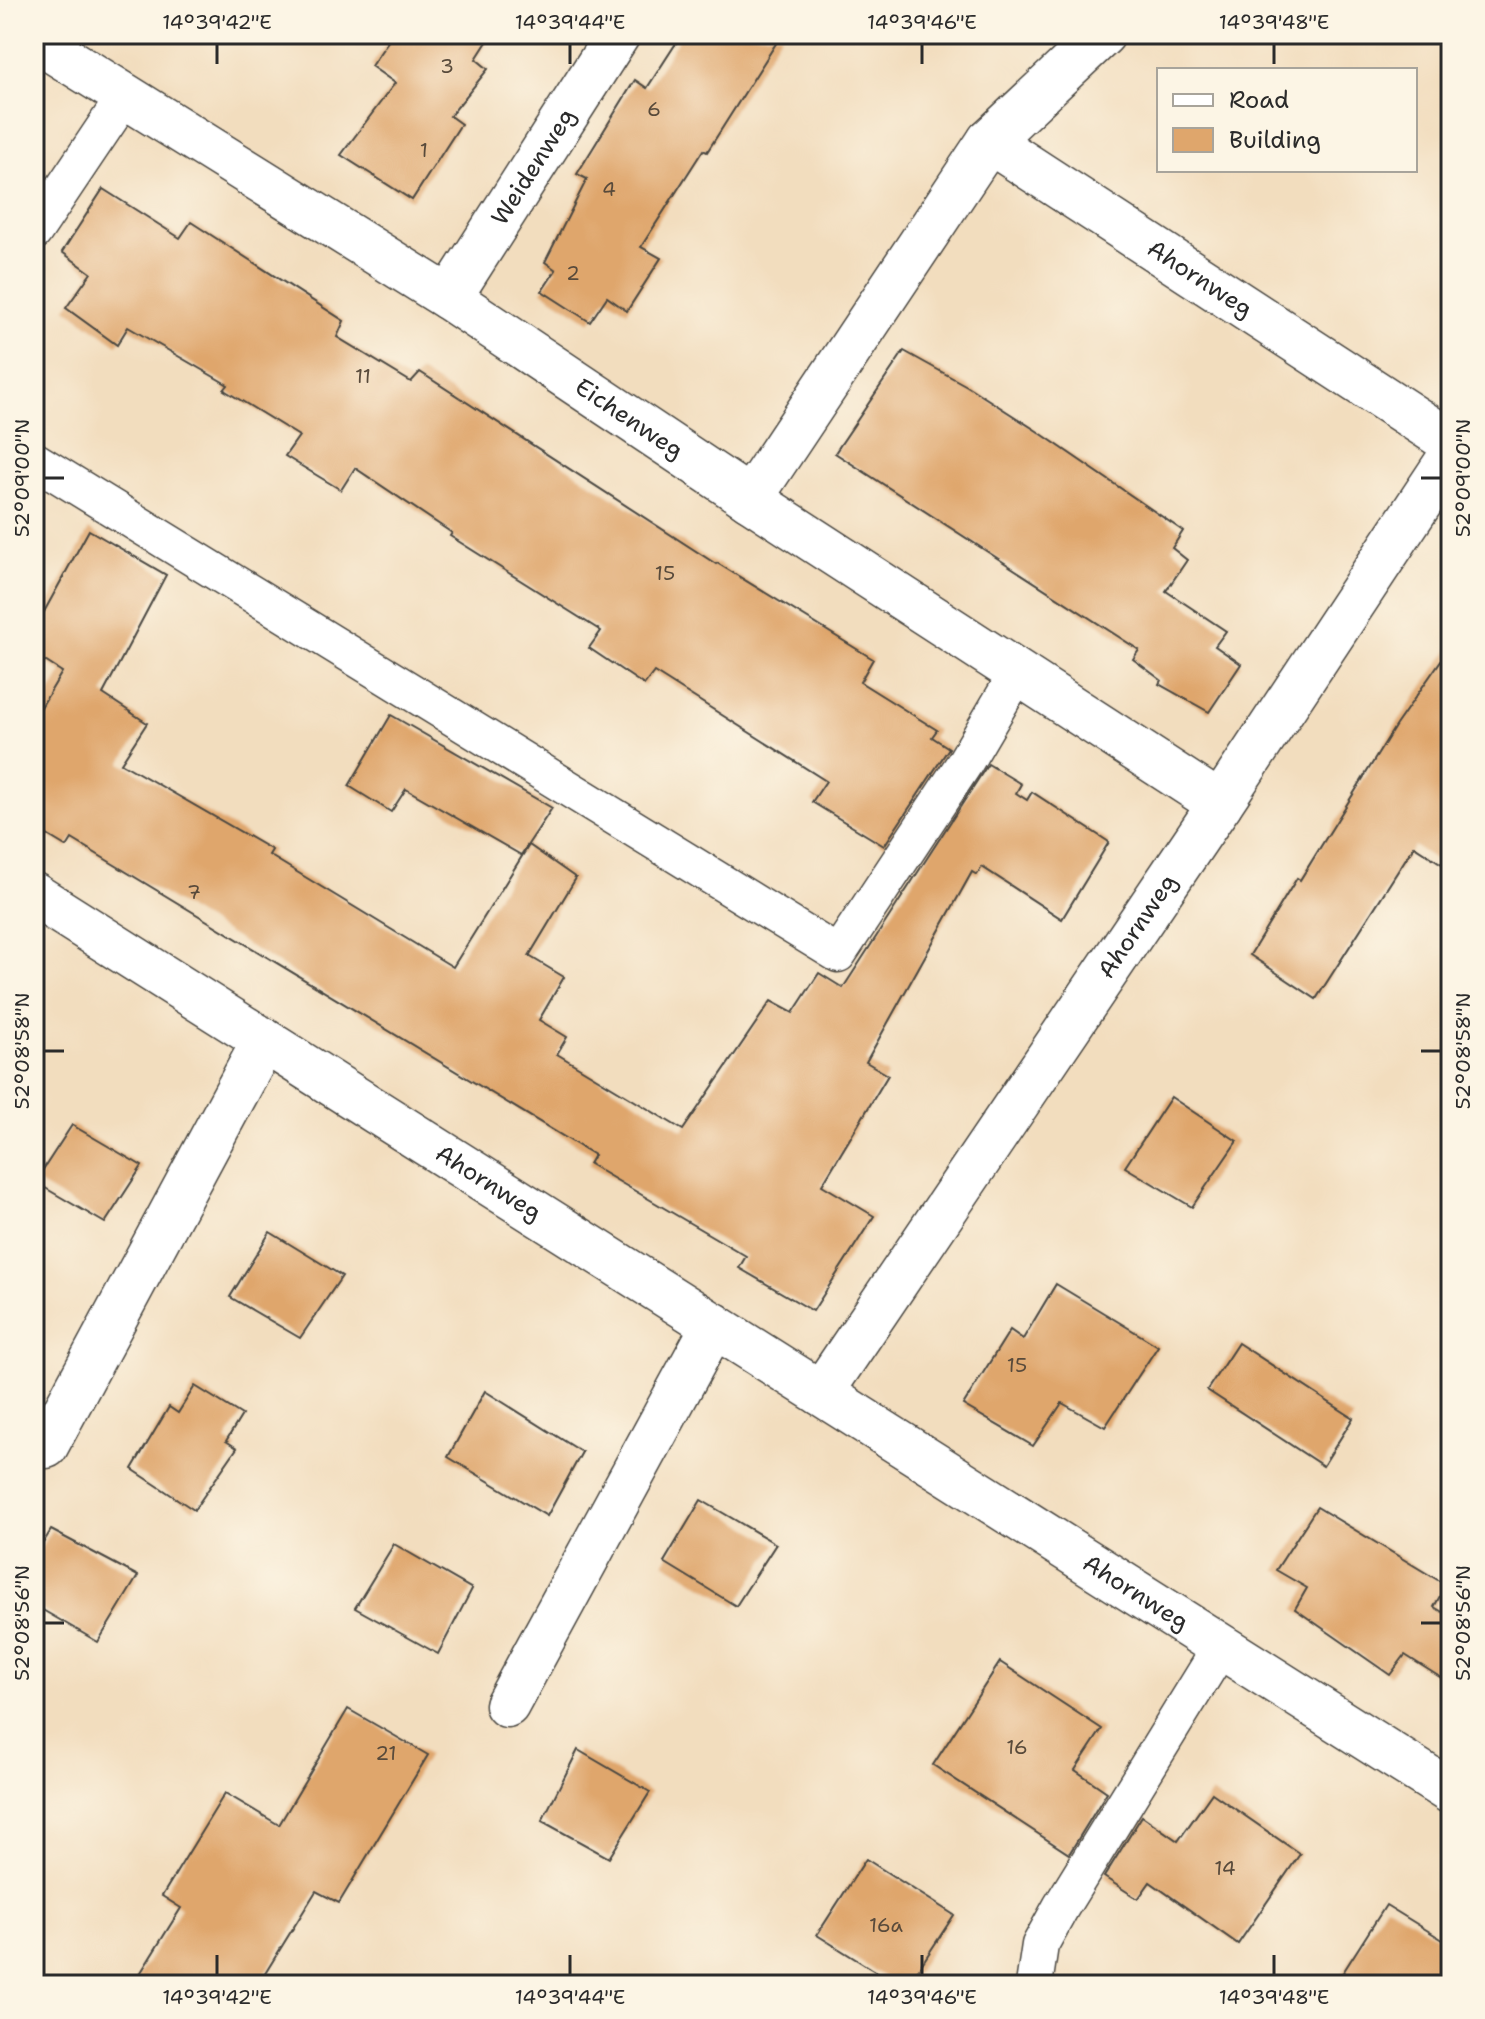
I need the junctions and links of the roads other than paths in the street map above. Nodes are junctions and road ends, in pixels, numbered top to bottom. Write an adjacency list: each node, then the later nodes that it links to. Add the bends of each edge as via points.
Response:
1 (618, 34): 7 (street, Weidenweg)
2 (1103, 34): 5 (street)
3 (34, 39): 4 (street, Eichenweg)
4 (126, 95): 6 (lane); 7 (street, Eichenweg)
5 (989, 141): 8 (street, Ahornweg); 11 (street)
6 (34, 232)
7 (449, 298): 11 (street, Eichenweg)
8 (1451, 442)
9 (1451, 456): 13 (street, Ahornweg)
10 (34, 460): 12 (lane, via 838,954)
11 (750, 499): 12 (street, Eichenweg)
12 (1017, 674): 13 (street, Eichenweg)
13 (1220, 804): 17 (street, Ahornweg)
14 (34, 895): 15 (street, Ahornweg)
15 (264, 1041): 16 (street, Ahornweg); 18 (street)
16 (714, 1325): 17 (street, Ahornweg); 20 (street)
17 (821, 1393): 19 (street, Ahornweg)
18 (46, 1446)
19 (1221, 1647): 21 (street, Ahornweg); 22 (lane, via 1054,1919 1040,1945)
20 (507, 1705)
21 (1451, 1792)
22 (1034, 1985)

